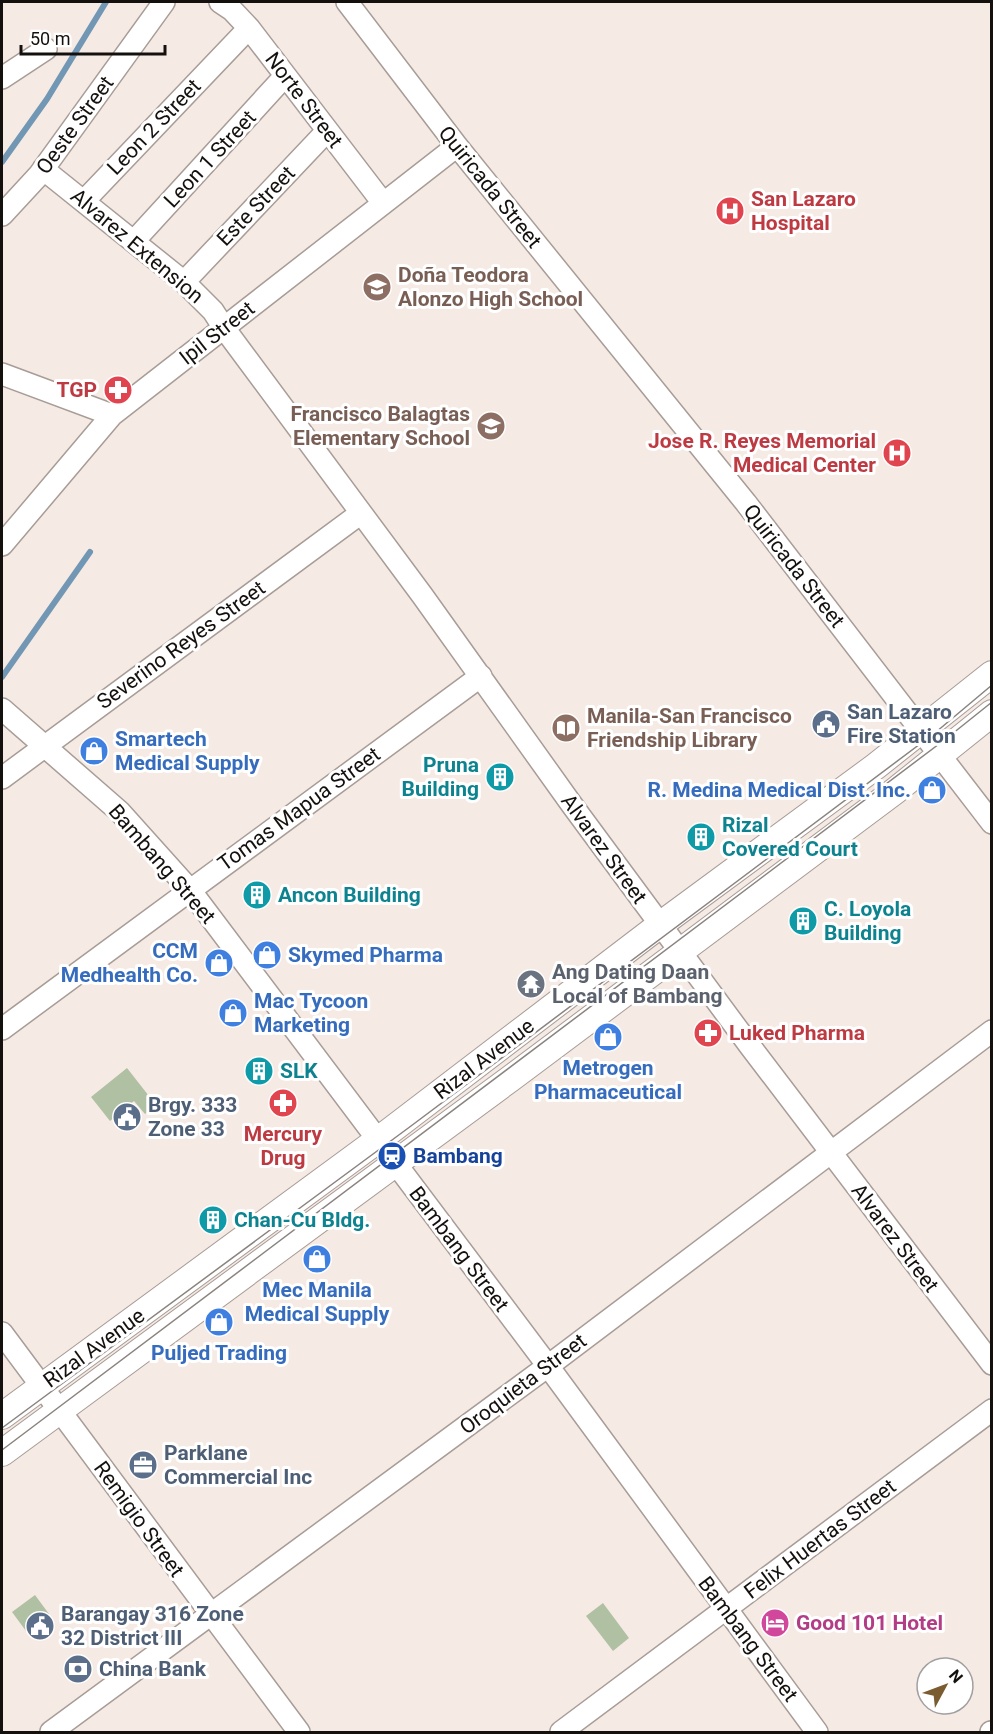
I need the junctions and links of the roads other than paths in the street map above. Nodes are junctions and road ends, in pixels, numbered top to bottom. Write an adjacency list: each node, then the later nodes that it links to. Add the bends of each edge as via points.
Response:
1 (164, 2): 10 (street, Oeste Street)
2 (220, 2): 4 (street, Norte Street)
3 (348, 3): 9 (street, Quiricada Street)
4 (249, 28): 6 (street, Norte Street); 11 (street, Leon 2 Street)
5 (46, 49): 7 (street)
6 (285, 76): 8 (street, Norte Street); 14 (street, Leon 1 Street)
7 (2, 78)
8 (327, 131): 12 (street, Norte Street); 15 (street, Este Street)
9 (457, 146): 12 (street, Ipil Street); 25 (street, Quiricada Street, via 746,503)
10 (43, 169): 11 (street, Alvarez Extension); 13 (street, Oeste Street)
11 (84, 201): 14 (street, Alvarez Extension)
12 (382, 203): 16 (street, Ipil Street)
13 (2, 214)
14 (134, 241): 15 (street, Alvarez Extension)
15 (184, 282): 16 (street, Alvarez Extension)
16 (224, 328): 18 (street, Ipil Street); 19 (street, Alvarez Street)
17 (2, 374): 18 (street)
18 (112, 415): 20 (street, Ipil Street)
19 (361, 513): 22 (street, Alvarez Street); 26 (street, Severino Reyes Street)
20 (2, 545)
21 (992, 674): 25 (main road, Rizal Avenue)
22 (481, 676): 32 (street, Tomas Mapua Street); 33 (street, Alvarez Street)
23 (2, 709): 26 (street, Bambang Street)
24 (992, 713): 27 (main road, Rizal Avenue)
25 (922, 730): 27 (street, Quiricada Street); 28 (main road, Rizal Avenue)
26 (44, 745): 29 (street, Severino Reyes Street); 32 (street, Bambang Street, via 120,812)
27 (940, 755): 30 (main road, Rizal Avenue); 31 (street, Quiricada Street)
28 (876, 766): 30 (main road); 33 (main road, Rizal Avenue)
29 (2, 778)
30 (895, 790): 34 (main road, Rizal Avenue)
31 (992, 823)
32 (190, 890): 35 (street, Tomas Mapua Street); 37 (street, Bambang Street)
33 (660, 925): 34 (street, Alvarez Street); 37 (main road, Rizal Avenue)
34 (680, 952): 38 (street, Alvarez Street); 39 (main road, Rizal Avenue)
35 (2, 1029)
36 (992, 1031): 38 (street, Oroquieta Street)
37 (377, 1140): 39 (street, Bambang Street); 43 (main road, Rizal Avenue)
38 (830, 1153): 41 (street, Alvarez Street); 42 (street, Oroquieta Street)
39 (395, 1164): 42 (street, Bambang Street); 44 (main road, Rizal Avenue)
40 (2, 1333): 43 (street, Remigio Street)
41 (992, 1364)
42 (548, 1366): 48 (street, Bambang Street); 49 (street, Oroquieta Street)
43 (41, 1386): 44 (street, Remigio Street); 46 (main road, Rizal Avenue)
44 (59, 1410): 47 (main road, Rizal Avenue); 49 (street, Remigio Street)
45 (992, 1410): 48 (street, Felix Huertas Street)
46 (2, 1416)
47 (2, 1453)
48 (726, 1610): 52 (street, Felix Huertas Street); 53 (street, Bambang Street)
49 (210, 1614): 50 (street, Oroquieta Street); 51 (street, Remigio Street)
50 (51, 1732)
51 (299, 1732)
52 (561, 1732)
53 (817, 1732)

